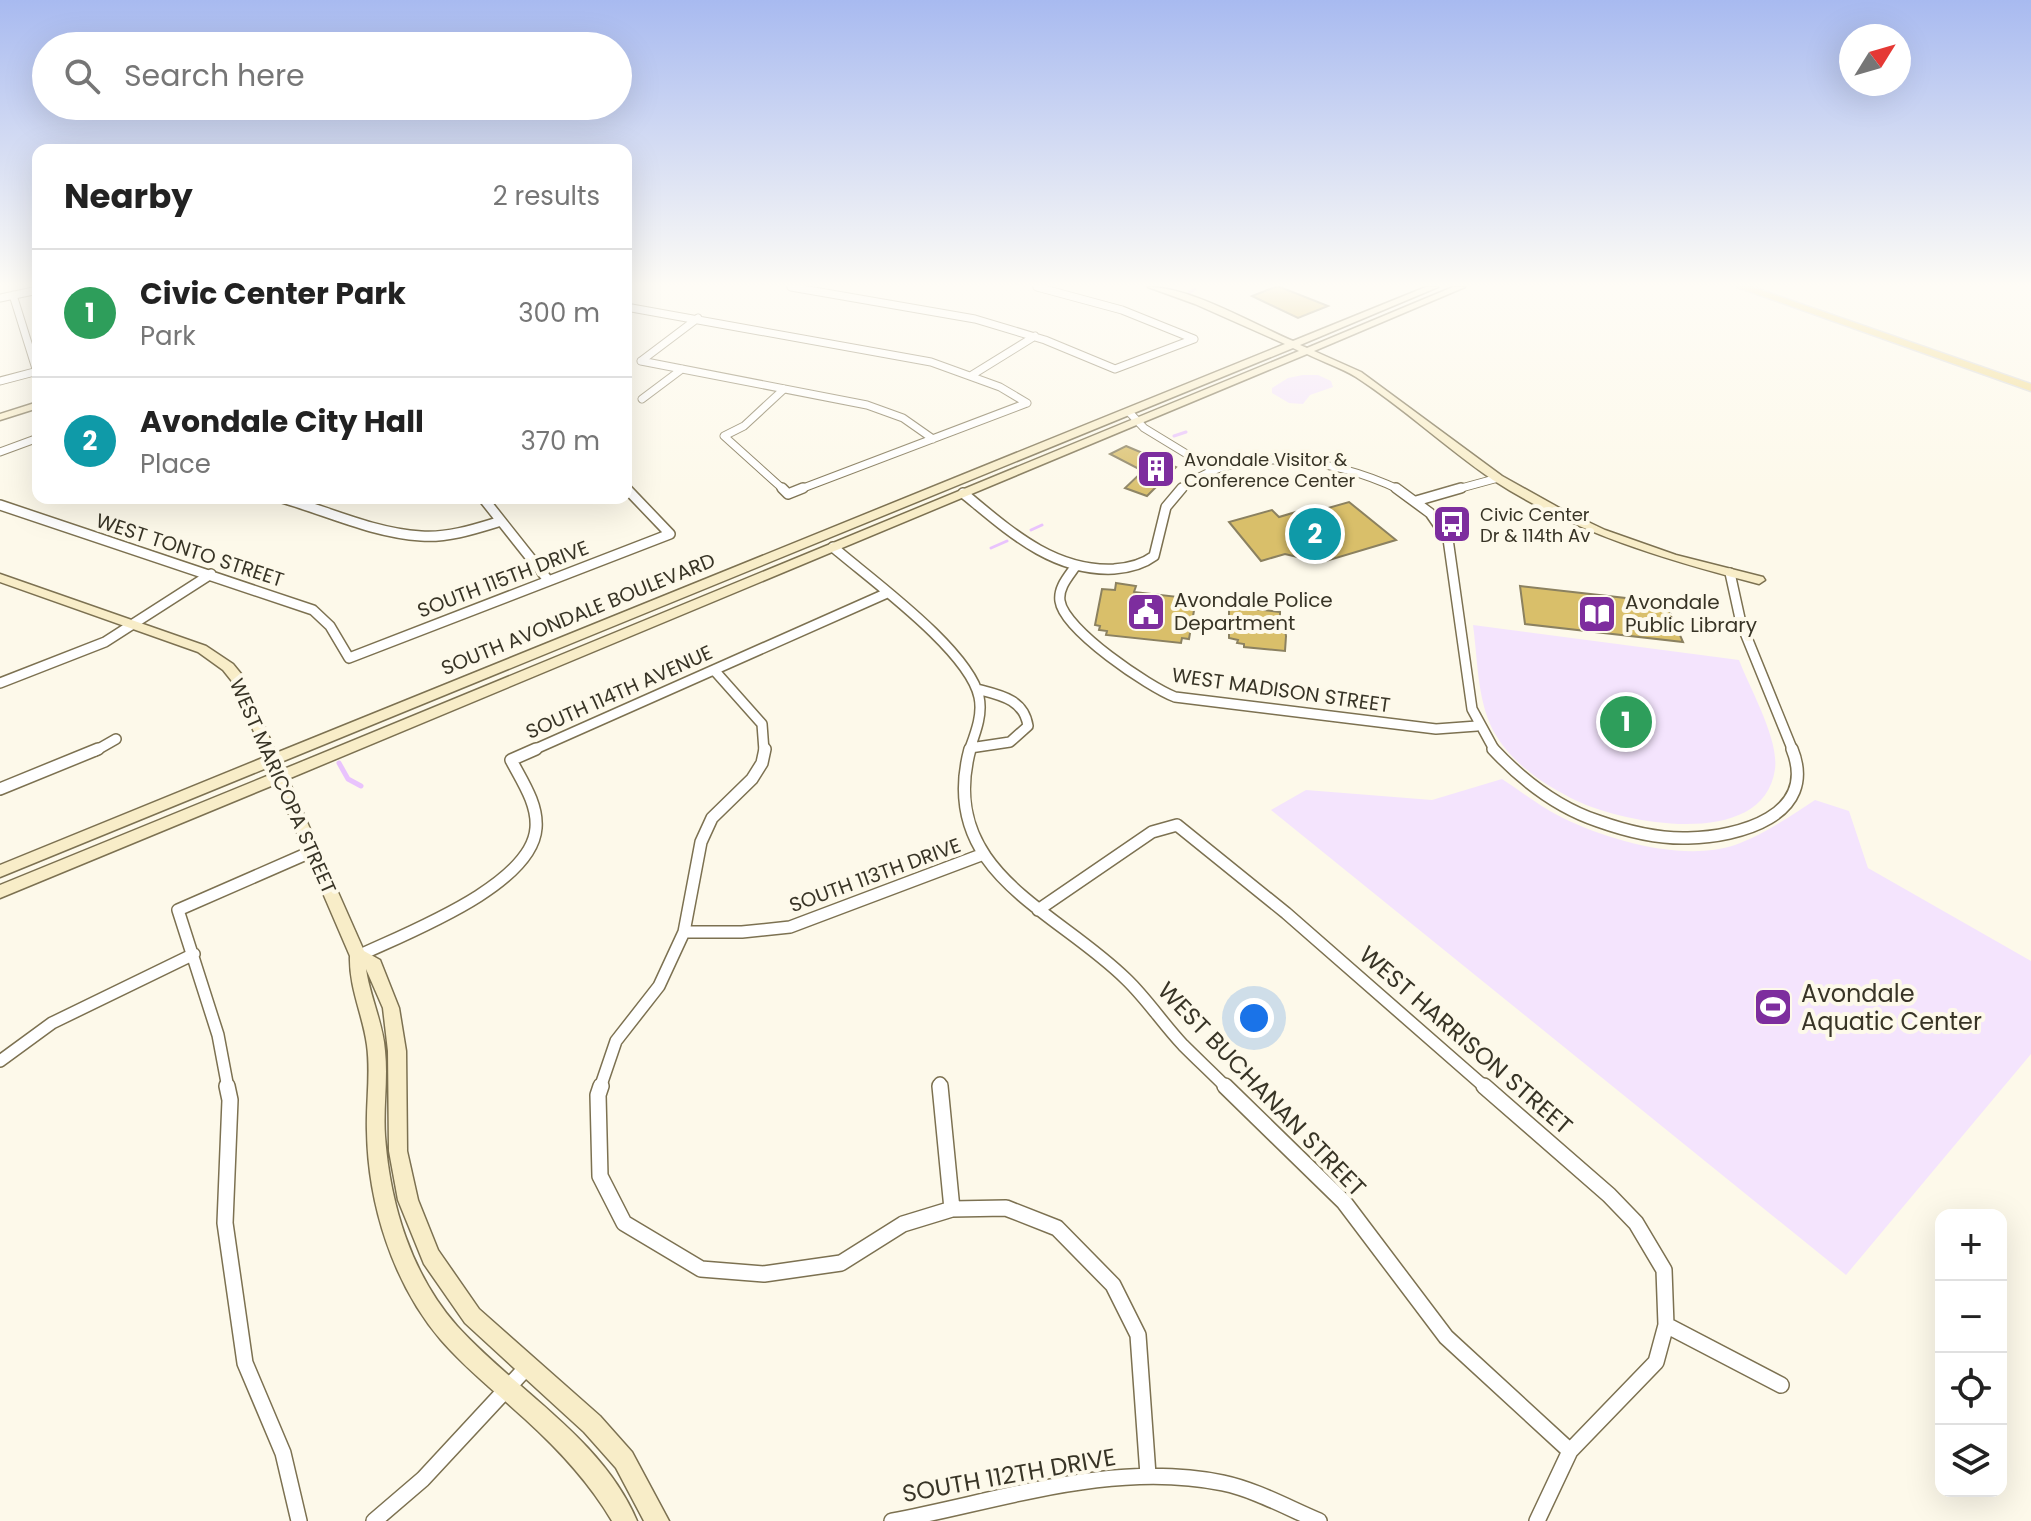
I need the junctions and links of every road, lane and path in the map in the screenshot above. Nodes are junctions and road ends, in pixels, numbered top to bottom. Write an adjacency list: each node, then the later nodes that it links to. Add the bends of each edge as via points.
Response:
1 (645, 358): 10 (street, via 641,361)
2 (910, 358): 12 (street)
3 (999, 358): 12 (street)
4 (1088, 358): 5 (street, via 1115,369)
5 (1144, 358)
6 (1261, 358): 19 (main road, SOUTH AVONDALE BOULEVARD, via 1172,394)
7 (1288, 358): 19 (main road)
8 (1324, 358): 24 (main road, via 1371,382)
9 (1945, 358): 14 (main road)
10 (682, 369): 15 (street); 16 (street)
11 (32, 373): 13 (street)
12 (972, 375): 20 (street, via 1027,403)
13 (0, 381)
14 (2031, 388)
15 (784, 389): 20 (street, via 888,412); 20 (street, via 744,426 724,436 788,494)
16 (642, 399)
17 (32, 407): 18 (main road)
18 (1, 416)
19 (1134, 416): 23 (street, via 1145,429); 25 (main road, SOUTH AVONDALE BOULEVARD); 26 (main road, SOUTH AVONDALE BOULEVARD)
20 (933, 439)
21 (32, 440): 22 (street)
22 (0, 452)
23 (1213, 470): 28 (street, via 1253,463 1313,463 1366,475); 34 (street, via 1171,500 1164,512 1161,542 1150,558 1114,569)
24 (1498, 478): 28 (street); 35 (main road, via 1601,532)
25 (951, 484): 26 (main road); 49 (main road, SOUTH AVONDALE BOULEVARD)
26 (963, 493): 33 (main road, SOUTH AVONDALE BOULEVARD); 34 (street, via 1034,548)
27 (632, 494): 38 (street, SOUTH 115TH DRIVE, via 670,534)
28 (1416, 501): 46 (street, via 1448,539)
29 (304, 504): 32 (street, via 421,536 467,532)
30 (488, 504): 32 (street)
31 (0, 505): 36 (street, WEST TONTO STREET)
32 (501, 521): 38 (street)
33 (833, 547): 40 (street); 50 (main road, SOUTH AVONDALE BOULEVARD)
34 (1075, 567): 46 (street, WEST MADISON STREET, via 1059,595 1059,606 1074,625 1163,693 1436,729)
35 (1730, 573): 39 (main road); 46 (street, via 1741,623 1797,762 1798,784 1789,802 1772,817 1748,830 1688,840 1621,829 1549,797 1518,775)
36 (211, 574): 41 (street); 42 (street, WEST TONTO STREET, via 313,610)
37 (0, 578): 41 (main road, WEST MARICOPA STREET)
38 (548, 580): 42 (street, SOUTH 115TH DRIVE)
39 (1759, 580)
40 (885, 594): 43 (street, SOUTH 114TH AVENUE); 45 (street, via 953,654)
41 (135, 625): 44 (street, via 69,658); 49 (main road, WEST MARICOPA STREET, via 202,649 228,667)
42 (349, 658)
43 (714, 670): 57 (street, via 762,724 766,743 752,779 712,818 701,842); 59 (street, SOUTH 114TH AVENUE, via 511,760 534,803 534,840 514,869 474,899)
44 (0, 683)
45 (977, 689): 48 (street, WEST BUCHANAN STREET, via 980,720); 48 (street, via 1014,700 1028,726 1023,735 1002,746)
46 (1477, 726)
47 (116, 739): 51 (street)
48 (970, 748): 53 (street, WEST BUCHANAN STREET, via 962,800)
49 (274, 761): 50 (main road, WEST MARICOPA STREET); 54 (main road, SOUTH AVONDALE BOULEVARD)
50 (280, 776): 52 (main road, WEST MARICOPA STREET); 55 (main road, SOUTH AVONDALE BOULEVARD)
51 (0, 789)
52 (313, 851): 58 (street, via 178,910); 59 (main road, WEST MARICOPA STREET)
53 (981, 855): 56 (street, WEST BUCHANAN STREET); 57 (street, SOUTH 113TH DRIVE, via 790,927)
54 (0, 871)
55 (0, 892)
56 (1038, 910): 63 (street, WEST HARRISON STREET, via 1152,832 1177,825 1286,913 1609,1195 1636,1223 1664,1270); 67 (street, WEST BUCHANAN STREET, via 1126,979 1183,1045 1344,1202 1446,1337)
57 (684, 932): 62 (street, via 659,986 616,1041 598,1095 600,1176 624,1223 701,1269 764,1274 841,1263 903,1224)
58 (194, 954): 60 (street, via 52,1023); 69 (street, via 230,1100 225,1223 245,1363 283,1453)
59 (358, 956): 64 (main road, WEST MARICOPA STREET, via 374,965 391,1008 398,1151 408,1200 431,1257 472,1316); 66 (main road, WEST MARICOPA STREET, via 356,973 372,1018 377,1054 380,1187 397,1242 435,1315 466,1352)
60 (0, 1061)
61 (940, 1083): 62 (street)
62 (952, 1209): 68 (street, via 1006,1208 1057,1228 1113,1285 1138,1335)
63 (1666, 1325): 65 (street); 67 (street, via 1656,1362)
64 (527, 1367): 66 (street); 72 (main road, WEST MARICOPA STREET, via 624,1460)
65 (1781, 1385)
66 (509, 1388): 70 (street, via 423,1479); 71 (main road, WEST MARICOPA STREET, via 567,1441)
67 (1570, 1451): 75 (street)
68 (1148, 1475): 73 (street, SOUTH 112TH DRIVE, via 1042,1489); 74 (street, SOUTH 112TH DRIVE, via 1224,1483)
69 (299, 1521)
70 (374, 1521)
71 (625, 1521)
72 (657, 1521)
73 (892, 1521)
74 (1319, 1521)
75 (1537, 1521)

